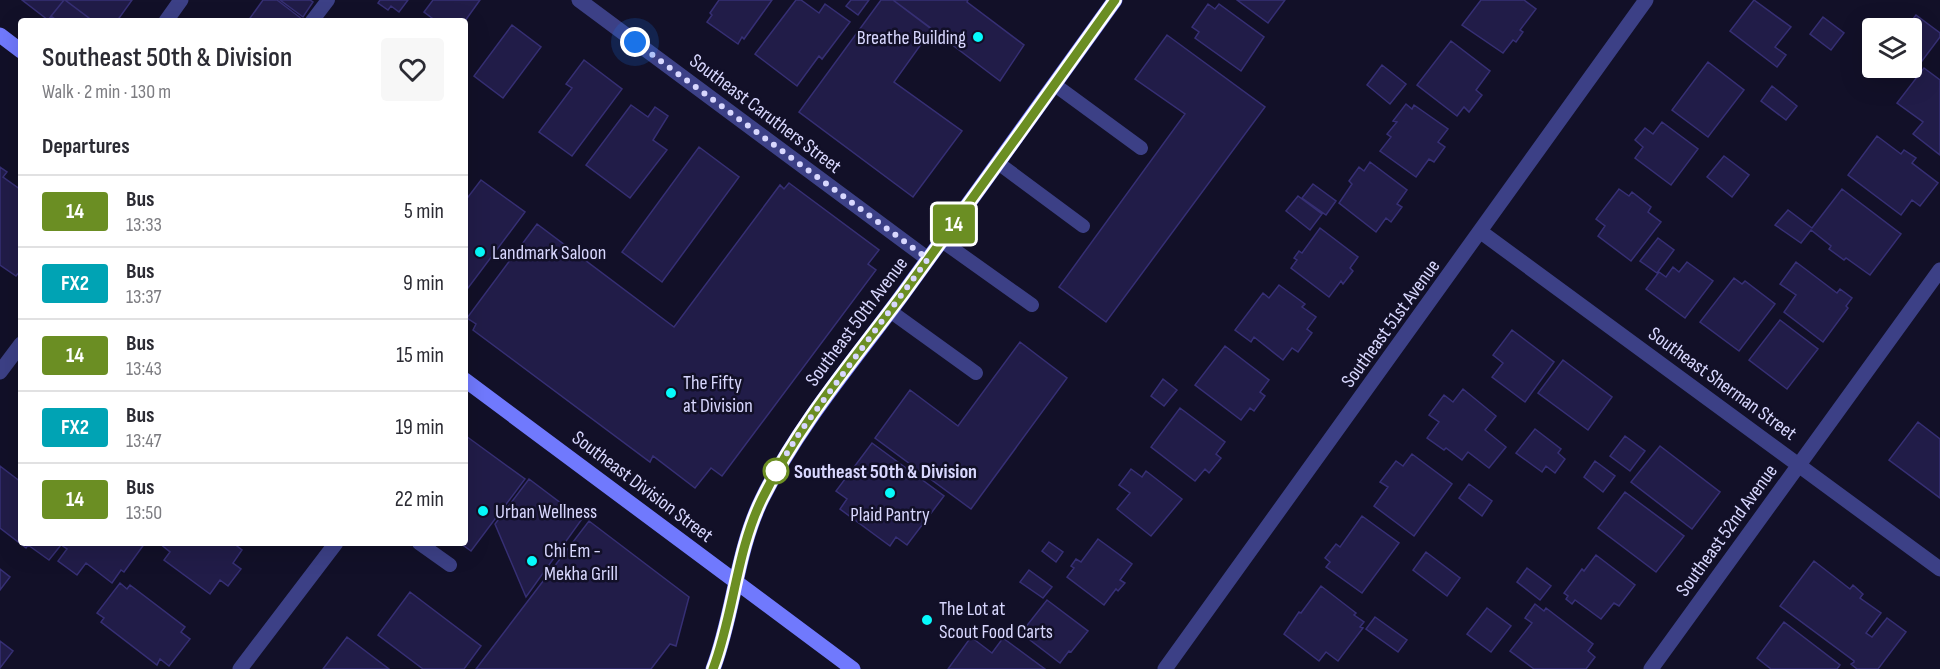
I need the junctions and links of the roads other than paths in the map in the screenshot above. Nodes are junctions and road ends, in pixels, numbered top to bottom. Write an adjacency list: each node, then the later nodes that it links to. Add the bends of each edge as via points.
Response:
1 (181, 0): 6 (street)
2 (328, 0): 7 (lane)
3 (579, 0): 16 (street, Southeast Caruthers Street)
4 (1115, 0): 10 (main road, Southeast 50th Avenue)
5 (1646, 0): 14 (street, Southeast 51st Avenue)
6 (168, 18)
7 (314, 18)
8 (0, 35): 9 (main road)
9 (18, 49)
10 (1054, 85): 11 (lane); 12 (main road, Southeast 50th Avenue)
11 (1141, 148)
12 (998, 163): 13 (lane); 15 (main road, Southeast 50th Avenue)
13 (1083, 226)
14 (1481, 232): 24 (street, Southeast Sherman Street); 33 (street, Southeast 51st Avenue)
15 (942, 241): 16 (main road, Southeast 50th Avenue); 18 (lane)
16 (928, 259): 19 (main road, Southeast 50th Avenue)
17 (1940, 270): 24 (street, Southeast 52nd Avenue)
18 (1032, 305)
19 (890, 311): 22 (lane); 29 (main road, Southeast 50th Avenue, via 800,432 777,470 760,502)
20 (18, 348): 21 (street)
21 (0, 372)
22 (976, 373)
23 (468, 382): 29 (main road, Southeast Division Street)
24 (1799, 464): 28 (street, Southeast Sherman Street); 34 (street, Southeast 52nd Avenue)
25 (334, 546): 30 (street)
26 (423, 546): 27 (lane)
27 (450, 565)
28 (1940, 569)
29 (736, 582): 31 (main road, Southeast 50th Avenue); 32 (main road, Southeast Division Street)
30 (240, 669)
31 (713, 669)
32 (854, 669)
33 (1165, 669)
34 (1651, 669)

